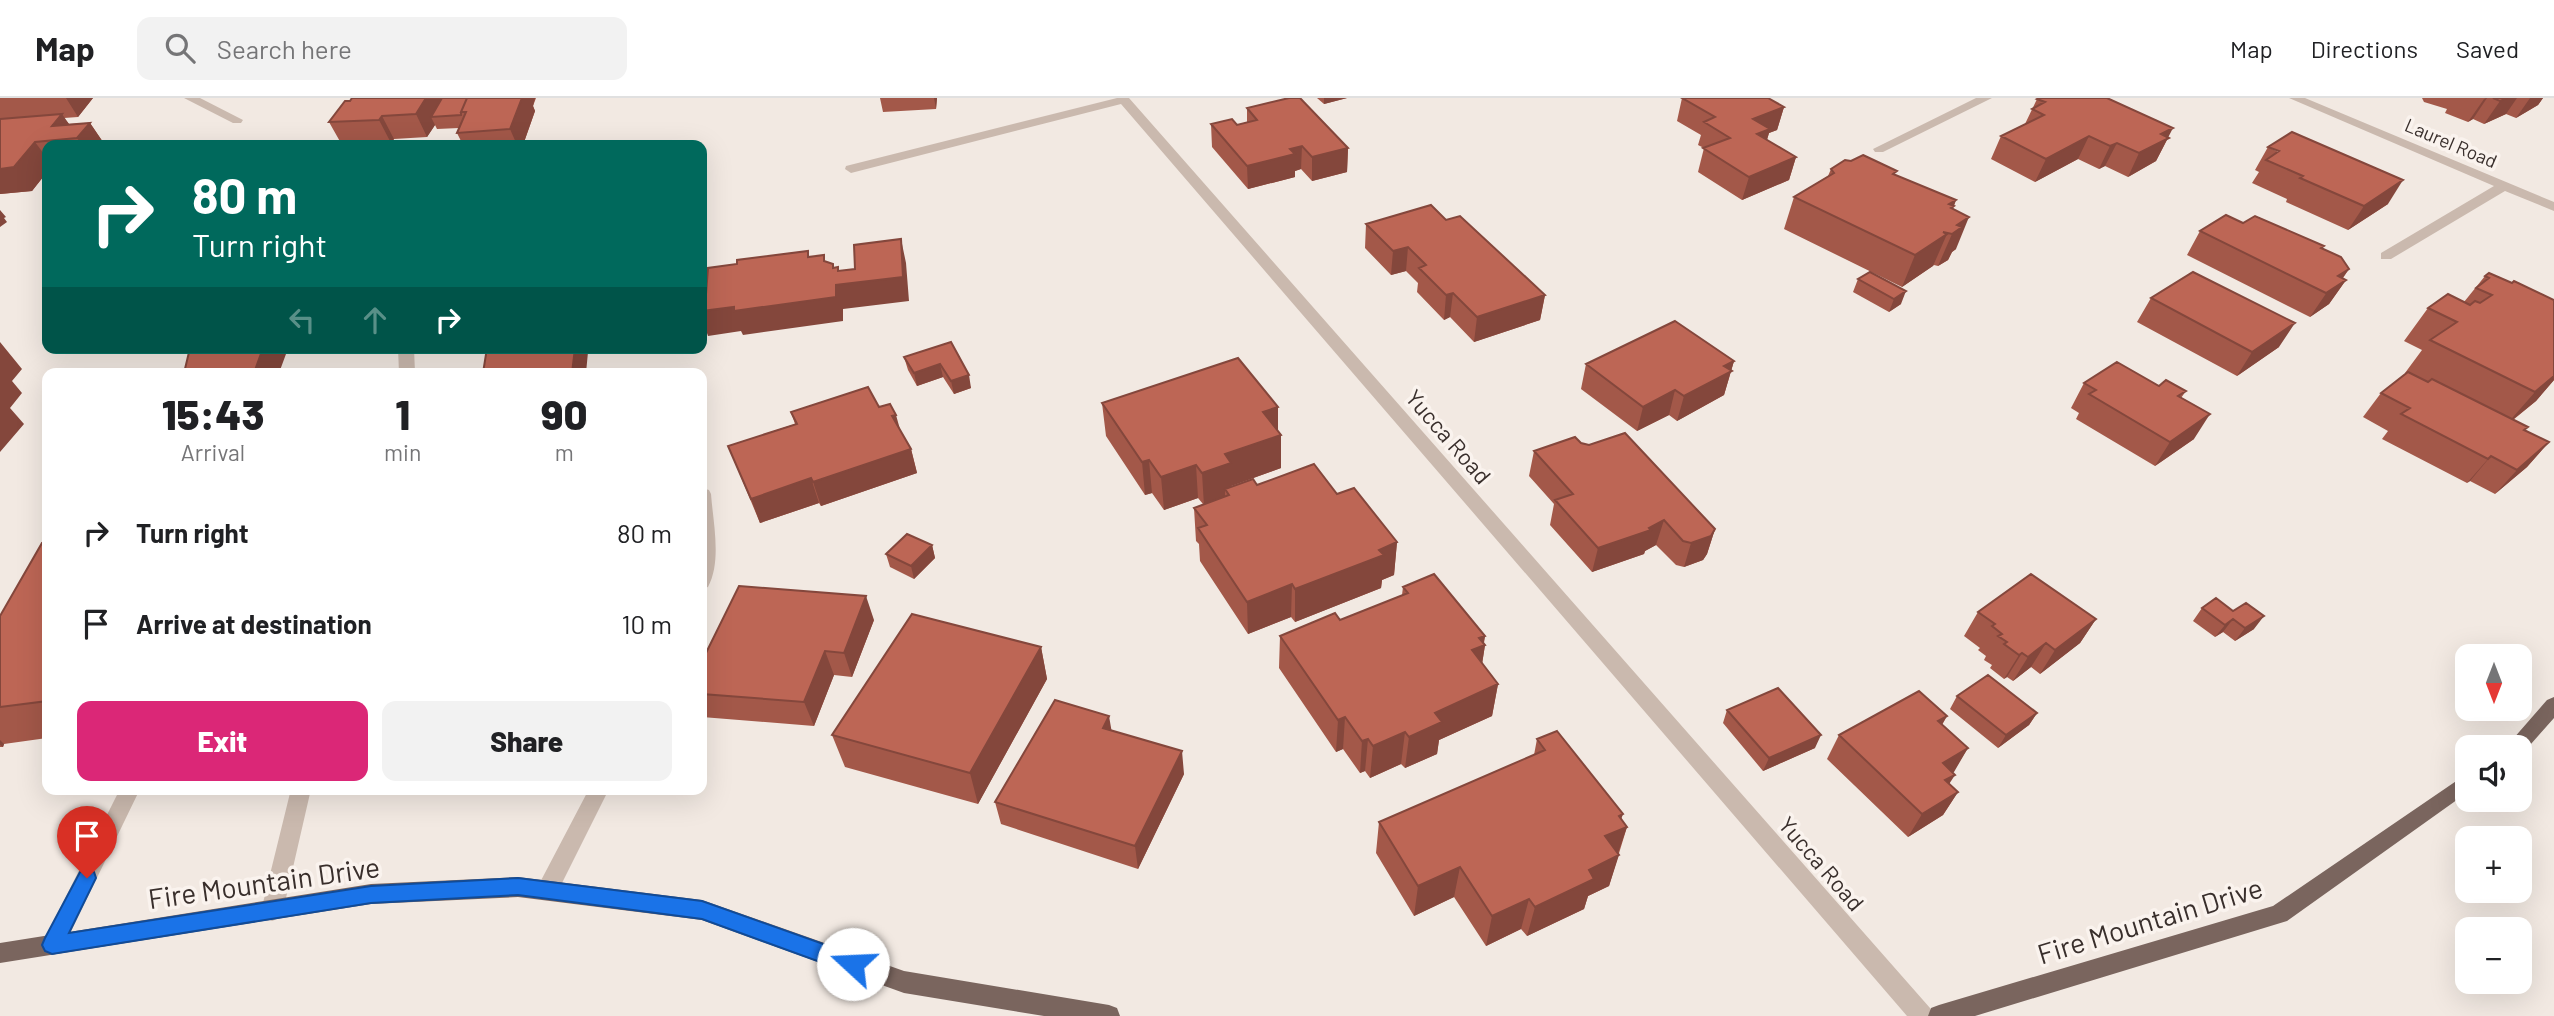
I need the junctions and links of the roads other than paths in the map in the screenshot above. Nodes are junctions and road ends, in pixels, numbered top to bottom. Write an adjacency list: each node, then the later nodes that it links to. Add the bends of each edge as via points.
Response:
1 (190, 98): 5 (street)
2 (1986, 98): 6 (street)
3 (2295, 98): 8 (street, Laurel Road)
4 (1122, 99): 7 (street, Yucca Road); 22 (street, Yucca Road)
5 (237, 120)
6 (1879, 149)
7 (851, 169)
8 (2504, 186): 9 (street, Laurel Road); 10 (street)
9 (2554, 207)
10 (2386, 256)
11 (2554, 705): 12 (main road)
12 (2527, 735)
13 (2455, 790): 23 (main road, Fire Mountain Drive, via 2279,914)
14 (127, 795): 19 (street)
15 (300, 795): 18 (street)
16 (595, 795): 17 (street)
17 (547, 890): 18 (main road, Fire Mountain Drive, via 518,887 371,894); 21 (main road, Fire Mountain Drive, via 702,910 904,982)
18 (272, 911): 19 (main road, Fire Mountain Drive)
19 (52, 945): 20 (main road, Fire Mountain Drive)
20 (0, 953)
21 (1109, 1016)
22 (1922, 1016)
23 (1940, 1016)

